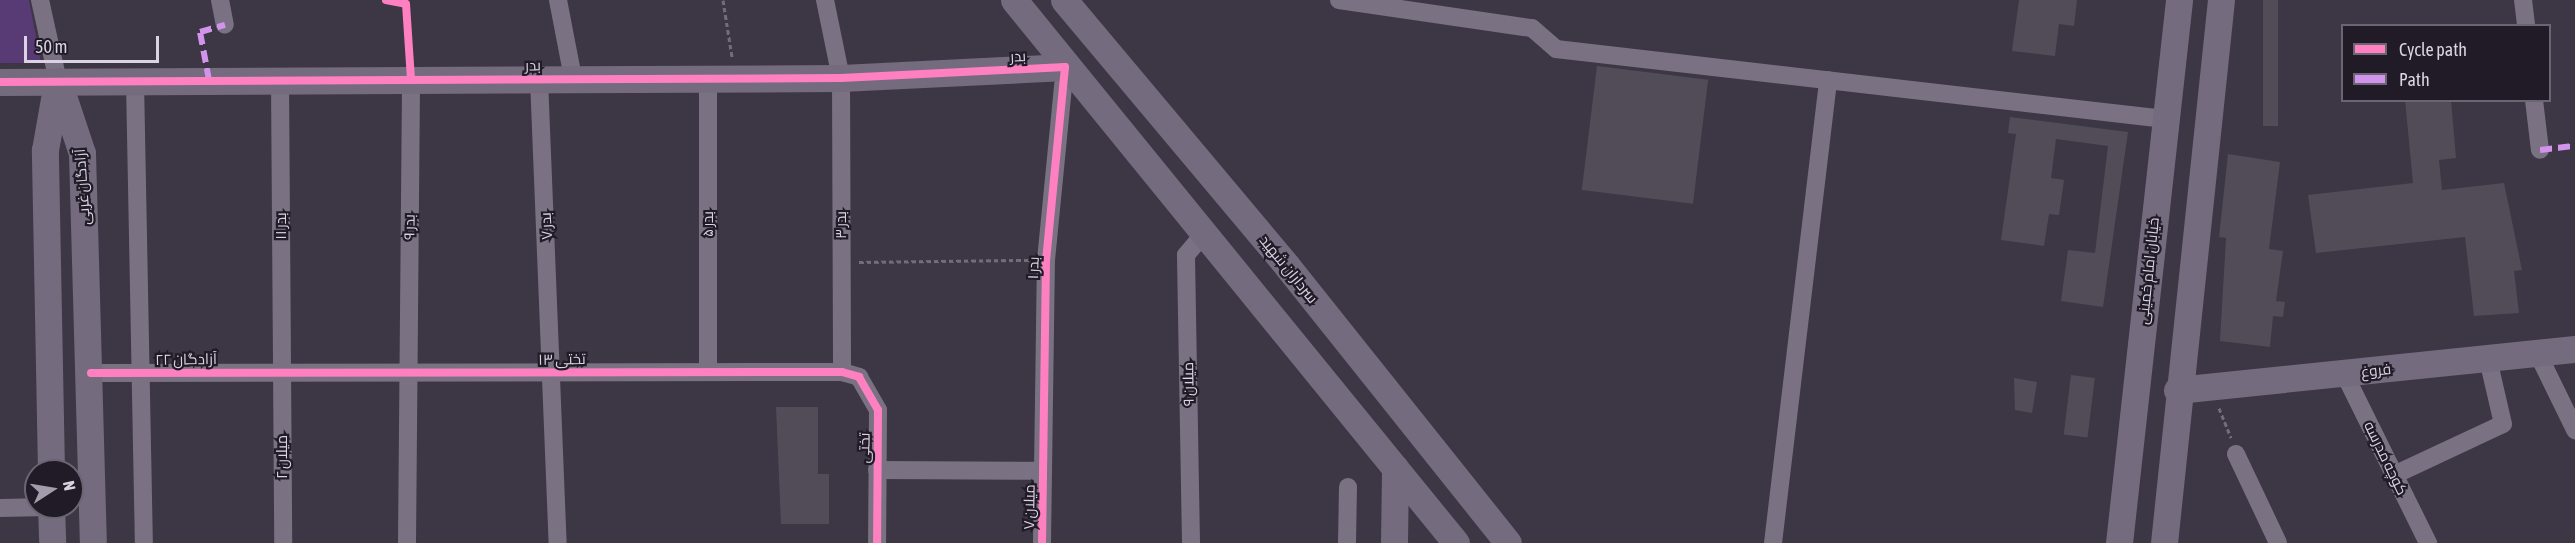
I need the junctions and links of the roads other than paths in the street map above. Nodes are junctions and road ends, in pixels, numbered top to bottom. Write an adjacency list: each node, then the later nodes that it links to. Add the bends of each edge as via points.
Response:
1 (40, 0): 22 (street)
2 (220, 0): 13 (street)
3 (558, 0): 16 (street)
4 (825, 0): 17 (street, بدر ۳)
5 (1014, 0): 14 (street)
6 (1064, 0): 11 (street, سرداران شهید)
7 (1339, 0): 21 (street, via 1532,28 1556,49)
8 (2179, 0): 26 (street, خیابان امام خمینی)
9 (2221, 0): 29 (street)
10 (2523, 0): 12 (street)
11 (1082, 11): 31 (street, سرداران شهید)
12 (2526, 24)
13 (225, 26)
14 (1065, 67): 17 (street, بدر); 30 (street); 52 (street, بدر ۱, via 1046,260)
15 (708, 77): 16 (street, بدر); 17 (street, بدر); 37 (street, بدر ۵)
16 (573, 78): 18 (street, بدر)
17 (842, 78): 39 (street, بدر ۳)
18 (539, 79): 20 (street, بدر); 38 (street, بدر ۷)
19 (280, 80): 20 (street, بدر); 23 (street, بدر); 36 (street, بدر ۱۱)
20 (411, 80): 43 (street, بدر ۹)
21 (1828, 80): 26 (street); 72 (street)
22 (58, 81): 23 (street, بدر); 24 (street, بدر); 42 (street, آزادگان غربی, via 82,153); 46 (street, via 45,150)
23 (135, 81): 40 (street)
24 (0, 82)
25 (2534, 102): 27 (street)
26 (2165, 119): 28 (street, خیابان امام خمینی)
27 (2540, 150)
28 (2160, 159): 29 (street); 73 (street, خیابان امام خمینی)
29 (2201, 164): 44 (street)
30 (1205, 232): 32 (street); 67 (street, میلان ۹, via 1186,255)
31 (1287, 266): 32 (street); 71 (street, سرداران شهید)
32 (1259, 294): 50 (street)
33 (2575, 350): 34 (street, فروغ)
34 (2538, 354): 35 (street, فروغ); 45 (street)
35 (2487, 359): 41 (street, فروغ); 53 (street, via 2503,423)
36 (282, 371): 40 (street, آزادگان ۲۲); 43 (street, تختی ۱۳); 62 (street, میلان ۲)
37 (708, 371): 38 (street, تختی ۱۳); 39 (street, تختی ۱۳)
38 (554, 372): 43 (street, تختی ۱۳); 64 (street, بدر ۷)
39 (842, 372): 51 (street, تختی, via 859,377 878,410)
40 (142, 373): 42 (street, آزادگان ۲۲); 61 (street)
41 (2344, 373): 44 (street, فروغ); 53 (street, کوچه مدرسه)
42 (91, 374): 47 (street, آزادگان غربی)
43 (408, 374): 63 (street, بدر ۹)
44 (2177, 390): 74 (street)
45 (2575, 430)
46 (51, 436): 47 (street); 49 (street)
47 (92, 437): 60 (street, آزادگان غربی)
48 (2236, 454): 58 (street)
49 (51, 459)
50 (1395, 468): 69 (street); 70 (street)
51 (877, 470): 52 (street); 65 (street, تختی)
52 (1043, 471): 66 (street, میلان ۷)
53 (2394, 475): 77 (street, کوچه مدرسه)
54 (1348, 488): 68 (street)
55 (0, 508): 56 (street)
56 (24, 508)
57 (51, 519): 59 (street)
58 (2268, 521): 75 (street); 76 (street)
59 (52, 543)
60 (93, 543)
61 (144, 543)
62 (283, 543)
63 (407, 543)
64 (558, 543)
65 (877, 543)
66 (1042, 543)
67 (1191, 543)
68 (1347, 543)
69 (1394, 543)
70 (1456, 543)
71 (1508, 543)
72 (1773, 543)
73 (2119, 543)
74 (2164, 543)
75 (2266, 543)
76 (2278, 543)
77 (2428, 543)

